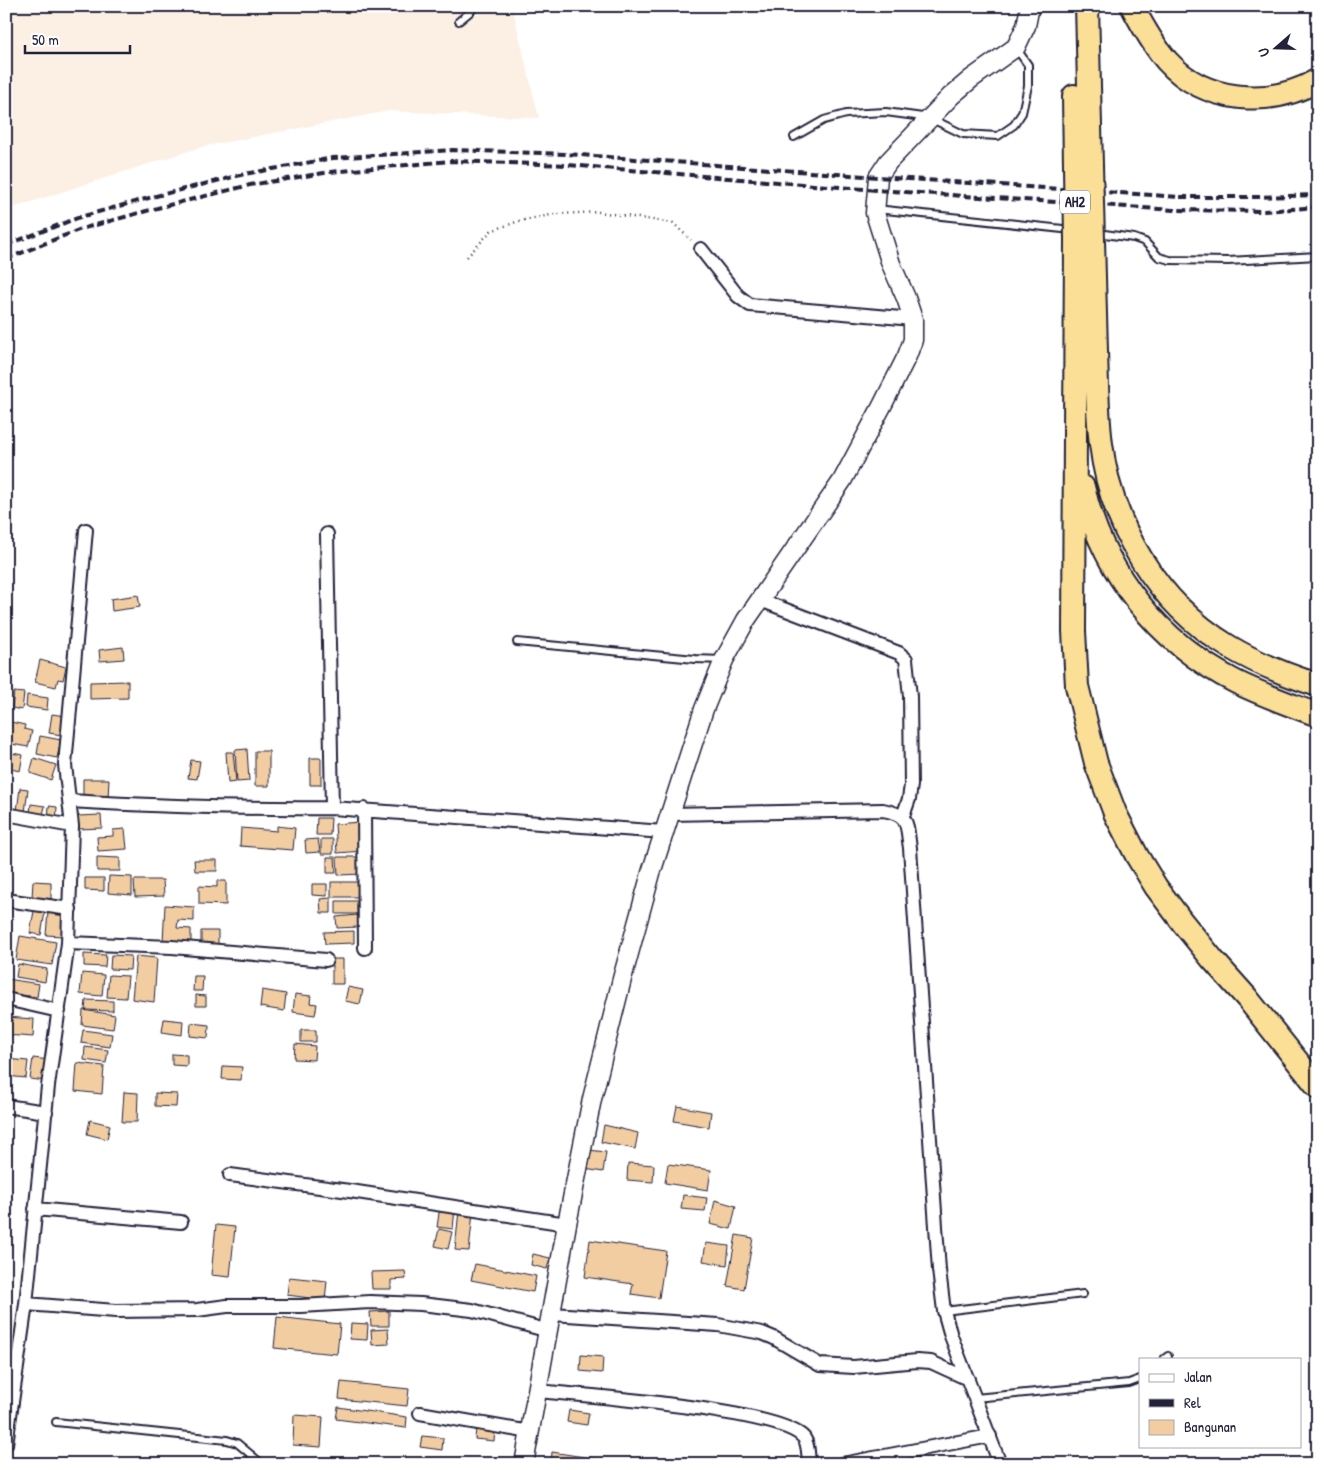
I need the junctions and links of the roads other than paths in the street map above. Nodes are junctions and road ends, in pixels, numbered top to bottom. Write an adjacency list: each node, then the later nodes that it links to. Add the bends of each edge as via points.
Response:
1 (475, 6): 6 (lane)
2 (1030, 6): 7 (street, via 1026,26)
3 (1073, 6): 11 (highway)
4 (1088, 6): 11 (highway)
5 (1132, 6): 8 (highway, via 1167,61 1197,84 1214,91 1259,98 1293,92)
6 (459, 21)
7 (1016, 48): 9 (street, via 971,79); 9 (lane, via 1028,65 1028,86 1022,113 1014,124 998,136 979,136 963,134)
8 (1318, 80)
9 (930, 118): 10 (lane, via 886,112 846,114 824,120); 12 (street, via 888,162 878,178)
10 (794, 137)
11 (1083, 165): 13 (highway, bridge)
12 (875, 209): 15 (lane, via 1134,238 1145,242 1159,257 1170,260 1228,261); 16 (street)
13 (1085, 240): 17 (highway); 23 (highway, via 1101,446 1113,498 1135,550 1166,593 1206,631 1255,661)
14 (701, 249): 16 (street, via 738,296 750,305)
15 (1318, 256)
16 (913, 319): 20 (street, via 913,340 907,356 862,445 842,481)
17 (1076, 398): 24 (highway, via 1080,469 1087,505 1105,550 1135,599 1173,639 1214,669 1264,694); 40 (highway, via 1076,676 1096,763 1115,812 1156,887)
18 (86, 530): 25 (street, via 65,765)
19 (327, 534): 26 (street)
20 (760, 600): 22 (street); 30 (street, via 899,653 906,659 912,785)
21 (517, 642): 22 (lane)
22 (724, 660): 29 (street, via 704,709)
23 (1318, 685)
24 (1318, 715)
25 (70, 801): 26 (street, via 189,807); 31 (street)
26 (332, 808): 27 (street)
27 (364, 809): 32 (street); 36 (street)
28 (6, 814): 31 (street)
29 (670, 814): 30 (street, via 883,810); 32 (street)
30 (903, 816): 49 (street, via 911,857)
31 (72, 826): 34 (street)
32 (664, 832): 46 (street, via 610,1023)
33 (13, 901): 34 (street)
34 (70, 909): 35 (street)
35 (68, 943): 37 (street, via 172,947); 39 (street)
36 (365, 948)
37 (326, 960)
38 (6, 999): 39 (street)
39 (59, 1010): 42 (street)
40 (1318, 1086)
41 (6, 1106): 42 (street)
42 (46, 1112): 44 (street)
43 (230, 1175): 46 (street)
44 (35, 1209): 45 (street); 48 (street)
45 (181, 1222)
46 (567, 1224): 50 (street)
47 (1083, 1294): 49 (lane)
48 (26, 1304): 50 (street, via 116,1311 370,1302 421,1304); 59 (street)
49 (944, 1311): 51 (street)
50 (550, 1323): 51 (street, via 727,1326 774,1338 820,1365 854,1367 931,1362); 53 (street)
51 (968, 1379): 54 (street)
52 (1139, 1379): 54 (lane)
53 (538, 1391): 57 (street); 62 (street, via 652,1402 744,1416 789,1428 805,1438)
54 (974, 1398): 58 (street)
55 (420, 1413): 57 (street)
56 (56, 1422): 60 (lane, via 227,1440 237,1443)
57 (530, 1432): 61 (street)
58 (990, 1436): 63 (street); 64 (street)
59 (6, 1444)
60 (262, 1464)
61 (524, 1464)
62 (809, 1464)
63 (842, 1464)
64 (1000, 1464)

